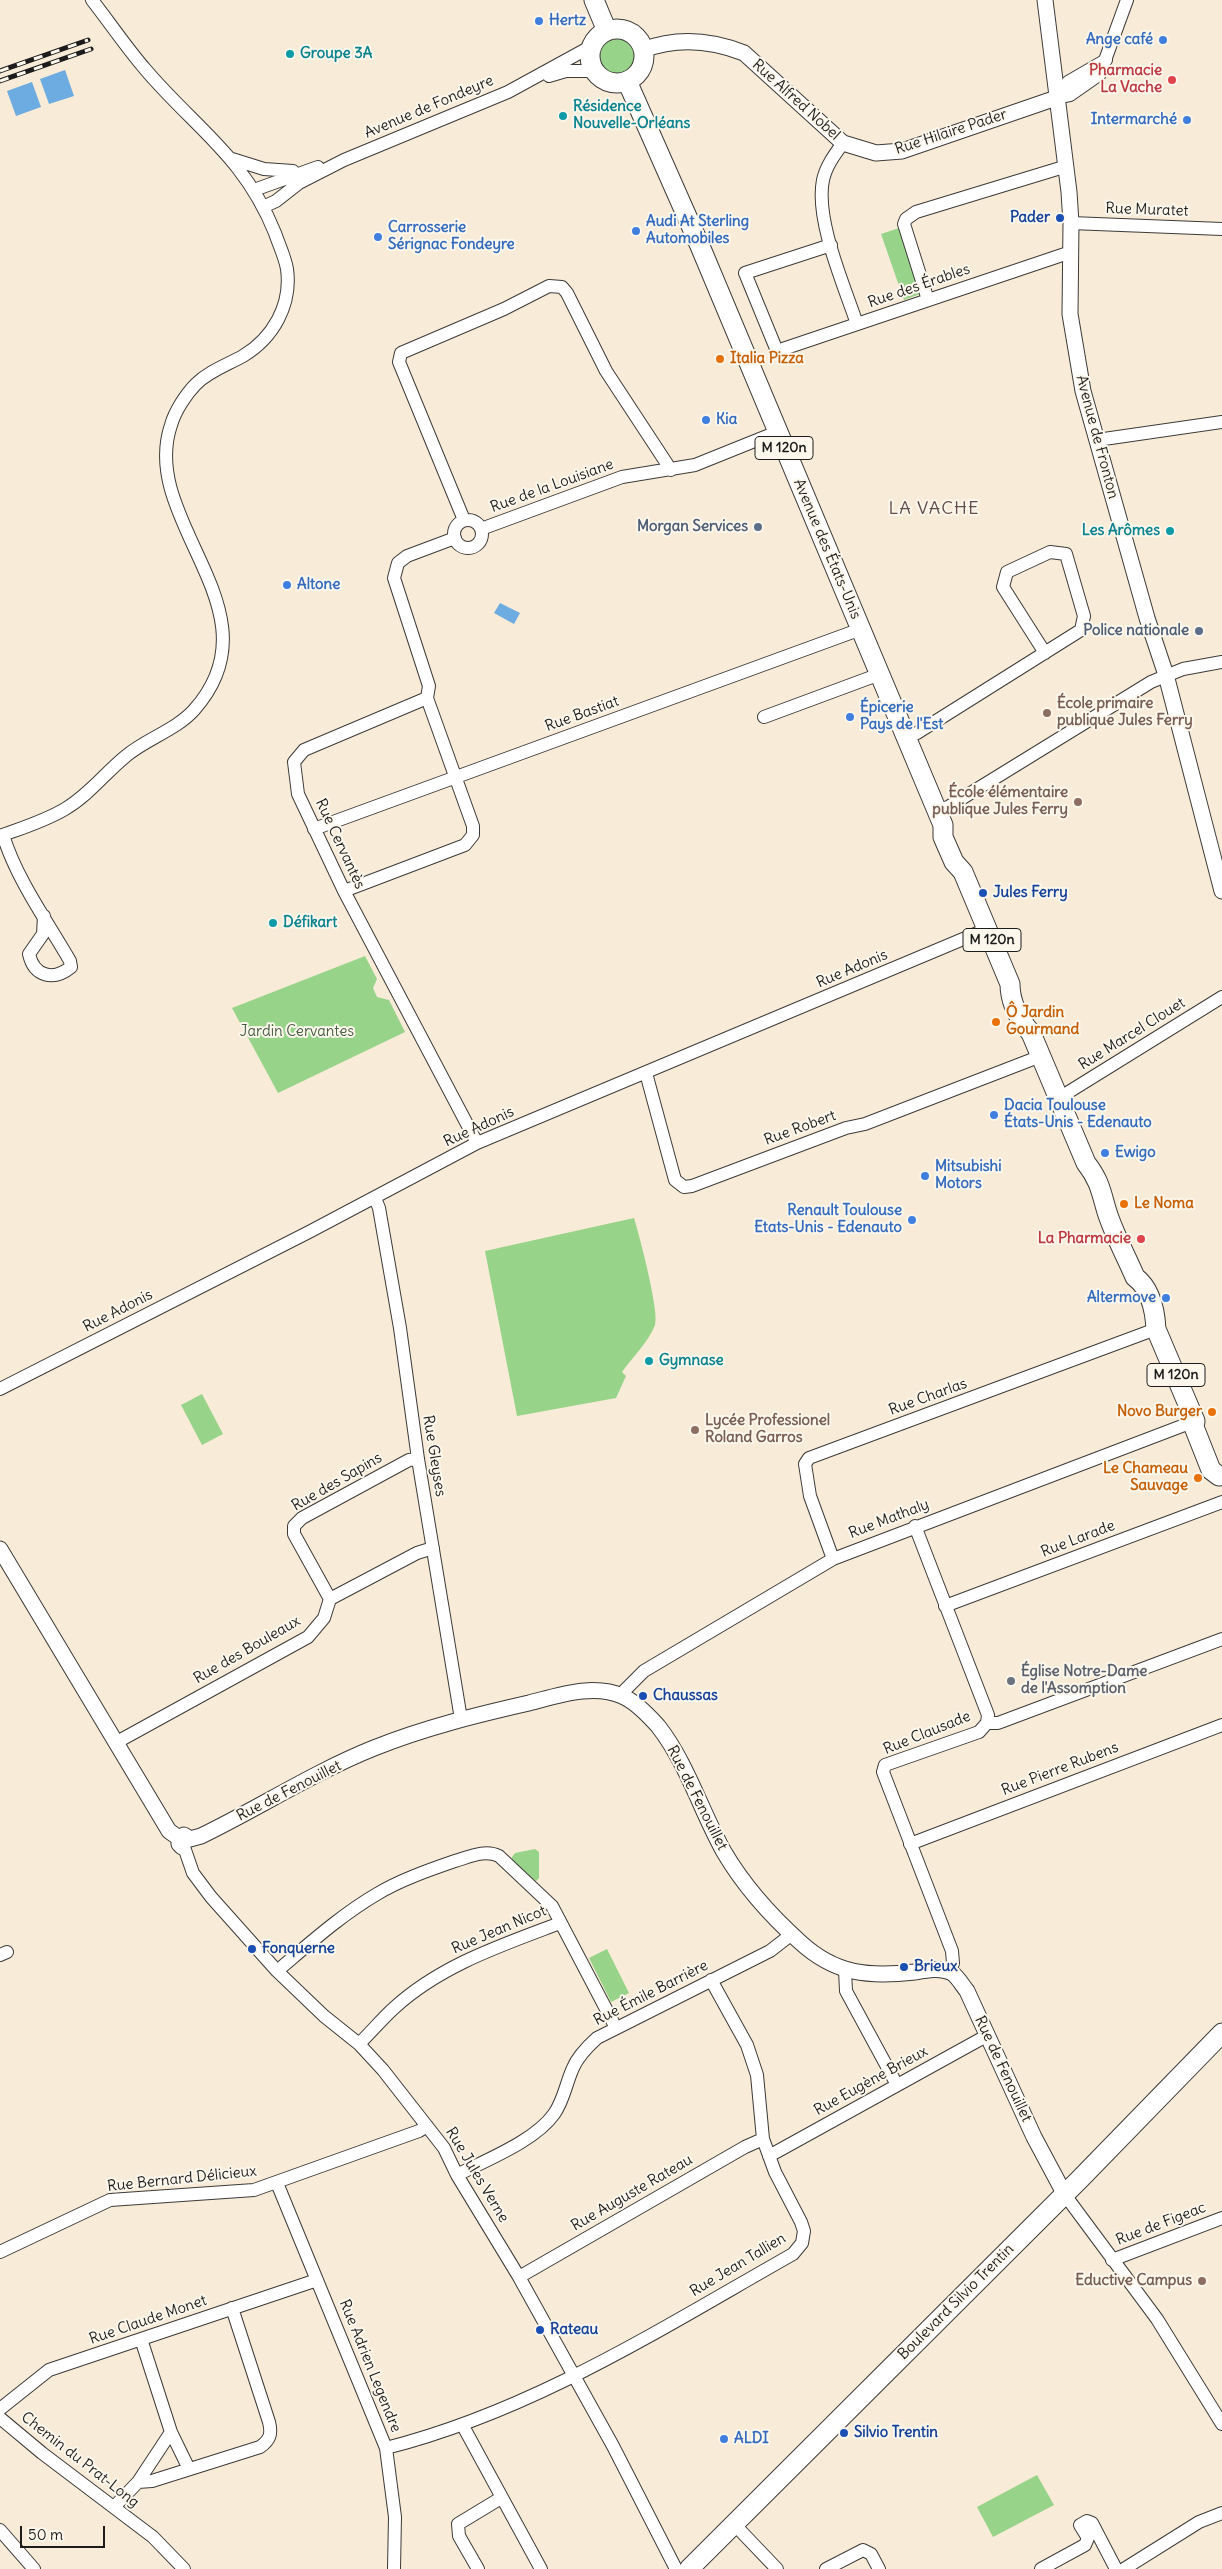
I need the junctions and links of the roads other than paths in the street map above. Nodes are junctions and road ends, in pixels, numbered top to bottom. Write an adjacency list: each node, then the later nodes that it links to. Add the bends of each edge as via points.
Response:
1 (92, 0): 13 (street, via 146,70)
2 (594, 0): 5 (main road)
3 (1046, 0): 11 (street, Avenue de Fronton)
4 (1127, 0): 11 (street, via 1103,69 1070,95)
5 (607, 31): 6 (main road); 7 (main road, via 625,31 634,35)
6 (592, 46): 8 (main road, via 590,63); 10 (street, Avenue de Fondeyre)
7 (643, 50): 9 (main road, via 639,72); 12 (street, Rue Alfred Nobel, via 687,41 730,47 744,53)
8 (594, 71): 9 (main road, via 598,77 612,83); 10 (street, Avenue de Fondeyre, via 566,71)
9 (627, 81): 26 (main road, Avenue des États-Unis / M 120n)
10 (525, 84): 14 (street, Avenue de Fondeyre)
11 (1058, 97): 12 (street, Rue Hilaire Pader, via 902,151 876,153); 15 (street, Avenue de Fronton)
12 (844, 143): 21 (street, Rue Alfred Nobel, via 831,160 824,178 822,209)
13 (232, 159): 16 (street, Avenue de Fondeyre, via 278,172); 17 (street)
14 (344, 160): 16 (street, Avenue de Fondeyre); 18 (street, Avenue de Fondeyre, via 299,183)
15 (1067, 166): 19 (street, Avenue de Fronton); 23 (street, via 916,212 906,219 904,224)
16 (302, 171): 17 (street, Avenue de Fondeyre)
17 (254, 190): 18 (street)
18 (263, 207): 43 (street, via 287,268 287,296 282,312 265,338 196,384 178,410 168,439 166,469 172,491 220,616 224,643 209,692 191,714 126,756 66,808)
19 (1071, 223): 20 (street, Rue Muratet); 22 (street, Avenue de Fronton)
20 (1222, 229)
21 (831, 245): 24 (street, Rue Alfred Nobel); 24 (street, Rue des Érables, via 745,273 777,352)
22 (1071, 252): 23 (street, Rue des Érables); 27 (street, Avenue de Fronton, via 1070,314 1083,391)
23 (928, 300): 24 (street, Rue des Érables)
24 (857, 324)
25 (1222, 422): 27 (street)
26 (777, 432): 28 (street, Rue de la Louisiane, via 695,465); 32 (main road, Avenue des États-Unis / M 120n)
27 (1097, 440): 36 (street, Avenue de Fronton)
28 (671, 470): 29 (street, via 606,372 567,293 562,287 549,286 401,353 399,362); 30 (street, Rue de la Louisiane, via 622,477)
29 (464, 520): 30 (street, Rue de la Louisiane, via 476,522); 31 (street, via 455,530)
30 (481, 529): 31 (street, Rue de la Louisiane, via 481,538 472,547 460,545)
31 (455, 538): 37 (street, via 407,556 396,568 394,578 429,686)
32 (861, 629): 35 (main road, Avenue des États-Unis / M 120n); 40 (street, Rue Bastiat)
33 (1045, 653): 33 (street, via 1003,587 1008,572 1050,552 1066,554 1084,616 1081,630); 39 (street)
34 (1222, 662): 36 (street)
35 (880, 674): 38 (street); 39 (main road, Avenue des États-Unis / M 120n)
36 (1166, 675): 41 (street, via 948,807); 45 (street, Avenue de Fronton)
37 (427, 698): 40 (street); 42 (street, Rue Cervantès, via 304,750 294,762 298,794)
38 (764, 716)
39 (907, 737): 41 (main road, Avenue des États-Unis / M 120n)
40 (455, 777): 42 (street, Rue Bastiat); 44 (street, via 473,826 473,835 465,845)
41 (940, 818): 47 (main road, Avenue des États-Unis / M 120n, via 952,834 963,859 963,872)
42 (314, 829): 44 (street, Rue Cervantès)
43 (2, 836): 46 (street)
44 (344, 891): 52 (street, Rue Cervantès)
45 (1222, 891)
46 (44, 916)
47 (987, 929): 49 (main road, Avenue des États-Unis / M 120n, via 1010,984 1018,991 1029,1015 1031,1033); 50 (street, Rue Adonis)
48 (1222, 997): 51 (street, Rue Marcel Clouet)
49 (1041, 1056): 50 (street, Rue Robert, via 865,1124 837,1131 684,1187 675,1180); 51 (main road, Avenue des États-Unis / M 120n)
50 (646, 1073): 52 (street, Rue Adonis)
51 (1059, 1098): 54 (main road, Avenue des États-Unis / M 120n, via 1086,1163 1096,1175 1107,1212 1135,1277 1144,1284 1156,1313)
52 (477, 1143): 53 (street, Rue Adonis)
53 (375, 1198): 55 (street, Rue Adonis); 57 (street, Rue Gleyses, via 400,1328)
54 (1156, 1329): 56 (main road, Avenue des États-Unis / M 120n); 63 (street, Rue Charlas, via 810,1458 805,1464 810,1496)
55 (0, 1389)
56 (1195, 1421): 58 (main road, Avenue des États-Unis / M 120n, via 1201,1424 1219,1466); 60 (street, Rue Mathaly)
57 (418, 1459): 61 (street, Rue Gleyses); 64 (street, Rue des Sapins, via 409,1460 294,1526 294,1534)
58 (1220, 1480)
59 (1222, 1502): 65 (street, Rue Larade)
60 (916, 1526): 63 (street, Rue Mathaly); 65 (street, Rue Clausade)
61 (433, 1548): 64 (street, via 417,1553); 68 (street, Rue Gleyses)
62 (0, 1549): 71 (street)
63 (833, 1559): 67 (street, Rue Mathaly, via 644,1670)
64 (330, 1599): 71 (street, Rue des Bouleaux, via 324,1618 308,1637)
65 (945, 1606): 69 (street, Rue Clausade, via 988,1715)
66 (1222, 1639): 69 (street, via 998,1723)
67 (620, 1695): 68 (street, Rue de Fenouillet, via 587,1691 568,1693); 75 (street, Rue de Fenouillet, via 661,1730 678,1757 724,1853 756,1898)
68 (461, 1719): 72 (street, Rue de Fenouillet, via 372,1749 201,1836)
69 (987, 1723): 73 (street, Rue Clausade, via 978,1732 885,1765 883,1772)
70 (1222, 1725): 73 (street, Rue Pierre Rubens)
71 (117, 1742): 72 (street, via 169,1831)
72 (184, 1841): 77 (street, Rue Jules Verne, via 193,1873)
73 (910, 1844): 78 (street, Rue Clausade, via 952,1951)
74 (560, 1923): 77 (street, via 545,1897 499,1856 490,1853 474,1855 378,1893 332,1925); 80 (street); 83 (street, Rue Jean Nicot, via 486,1951 433,1979 394,2008)
75 (792, 1934): 76 (street, Rue de Fenouillet, via 822,1958); 79 (street, Rue Émile Barrière, via 770,1951)
76 (845, 1970): 78 (street, Rue de Fenouillet, via 870,1975 935,1969); 84 (street, via 846,1991)
77 (277, 1971): 83 (street, Rue Jules Verne)
78 (950, 1972): 82 (street, Rue de Fenouillet, via 967,1991)
79 (711, 1980): 80 (street, Rue Émile Barrière); 86 (street, Rue Jean Tallien, via 740,2029 752,2059)
80 (616, 2028): 88 (street, Rue Émile Barrière, via 597,2038 582,2052 573,2067 561,2103 536,2133)
81 (1222, 2033): 90 (main road, Boulevard Silvio Trentin)
82 (988, 2035): 84 (street, Rue Eugène Brieux); 90 (street, Rue de Fenouillet, via 1034,2137)
83 (359, 2044): 85 (street, Rue Jules Verne)
84 (897, 2085): 87 (street, Rue Eugène Brieux)
85 (427, 2126): 88 (street, Rue Jules Verne, via 444,2148); 89 (street, Rue Bernard Délicieux)
86 (763, 2139): 87 (street, Rue Jean Tallien); 94 (street, Rue Auguste Rateau)
87 (769, 2156): 98 (street, Rue Jean Tallien, via 804,2232 802,2243 794,2254)
88 (457, 2175): 94 (street, Rue Jules Verne)
89 (277, 2183): 92 (street, Rue Bernard Délicieux, via 235,2193 110,2200); 95 (street, Rue Adrien Legendre)
90 (1065, 2195): 93 (street); 110 (main road, Boulevard Silvio Trentin)
91 (1222, 2218): 93 (street, Rue de Figeac)
92 (0, 2252)
93 (1112, 2260): 101 (street, via 1157,2320)
94 (519, 2277): 98 (street, Rue Jules Verne)
95 (318, 2280): 96 (street, Rue Claude Monet); 104 (street, Rue Adrien Legendre)
96 (232, 2308): 97 (street, Rue Claude Monet); 105 (street, via 272,2431 268,2441 260,2447)
97 (141, 2339): 99 (street, Rue Claude Monet, via 48,2370); 103 (street)
98 (573, 2377): 102 (street, Rue Jean Tallien); 117 (street, Rue Jules Verne)
99 (0, 2409)
100 (0, 2418): 108 (street, Chemin du Prat-Long, via 42,2454)
101 (1222, 2424)
102 (463, 2426): 104 (street, Rue Jean Tallien); 107 (street)
103 (171, 2432): 105 (street); 106 (street)
104 (386, 2448): 114 (street, Rue Adrien Legendre, via 395,2517)
105 (189, 2469): 106 (street)
106 (138, 2482): 108 (street)
107 (502, 2498): 115 (street, via 458,2524 459,2536); 116 (street)
108 (114, 2507): 113 (street, Chemin du Prat-Long, via 164,2546)
109 (1222, 2513): 124 (street, via 1190,2527)
110 (734, 2524): 118 (main road, Boulevard Silvio Trentin); 119 (street)
111 (0, 2530): 112 (street)
112 (34, 2569)
113 (184, 2569)
114 (394, 2569)
115 (478, 2569)
116 (540, 2569)
117 (676, 2569)
118 (689, 2569)
119 (777, 2569)
120 (826, 2569): 121 (street, via 863,2550 871,2554)
121 (879, 2569)
122 (1041, 2569): 123 (street, via 1085,2545 1088,2538 1080,2525 1087,2522 1092,2523)
123 (1116, 2569)
124 (1124, 2569)

